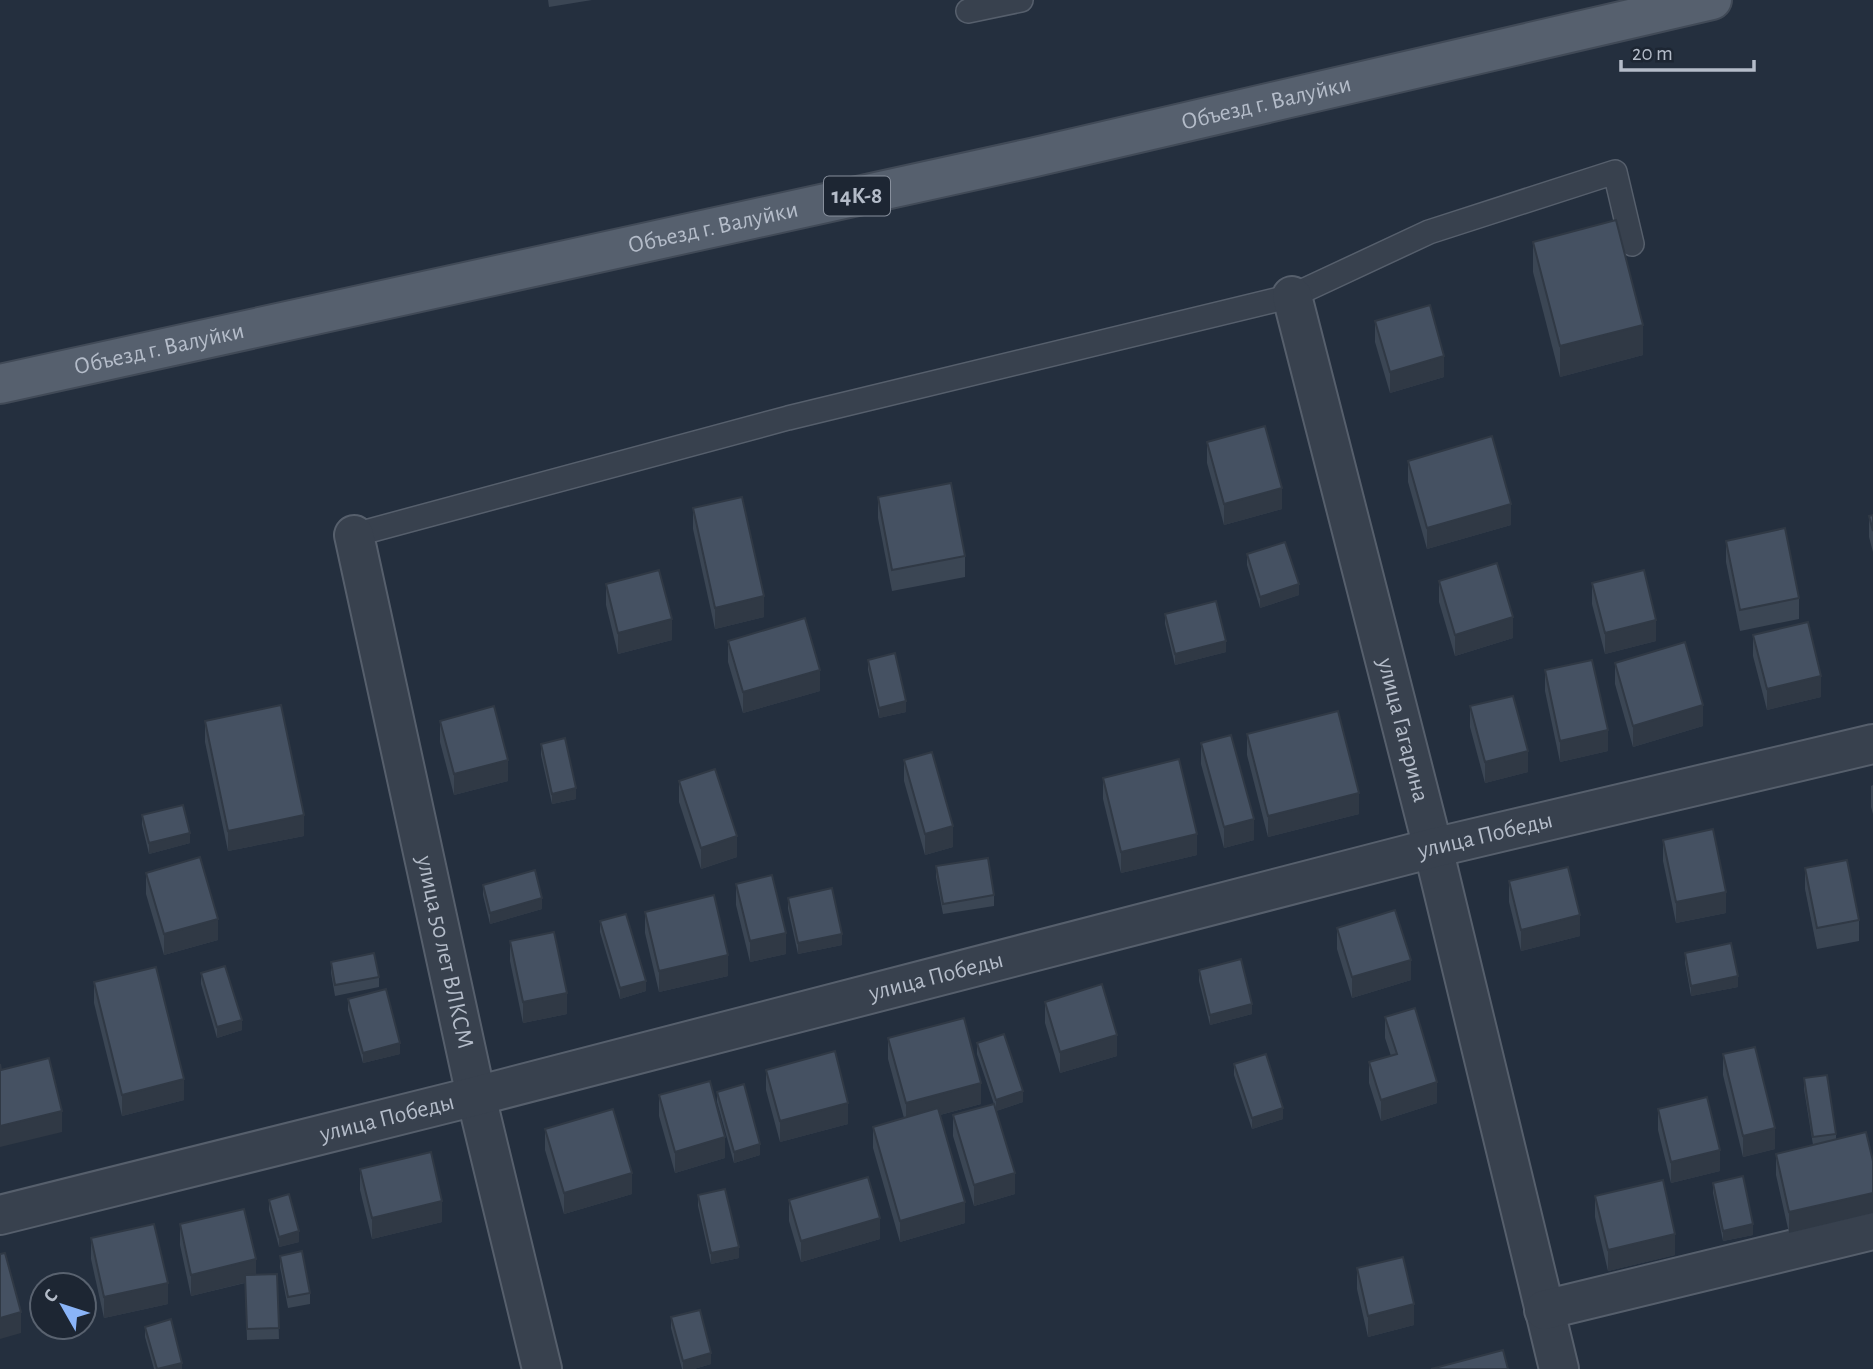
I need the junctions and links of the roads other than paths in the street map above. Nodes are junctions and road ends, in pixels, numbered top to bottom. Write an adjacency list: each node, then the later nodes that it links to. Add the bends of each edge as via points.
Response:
1 (1021, 0): 3 (lane)
2 (1712, 0): 6 (main road, Объезд г. Валуйки / 14К-8, via 1031,158)
3 (968, 11)
4 (1632, 244): 5 (lane, via 1615,172 1429,232)
5 (1293, 296): 7 (lane, via 788,418); 9 (street, улица Гагарина)
6 (0, 384)
7 (354, 535): 10 (street, улица 50 лет ВЛКСМ)
8 (1873, 744): 9 (street, улица Победы)
9 (1433, 848): 10 (street, улица Победы); 13 (street, улица Гагарина)
10 (476, 1096): 11 (street, улица Победы); 14 (street, улица 50 лет ВЛКСМ)
11 (0, 1215)
12 (1873, 1230): 13 (street)
13 (1545, 1310): 15 (street, улица Гагарина)
14 (542, 1369)
15 (1559, 1369)

